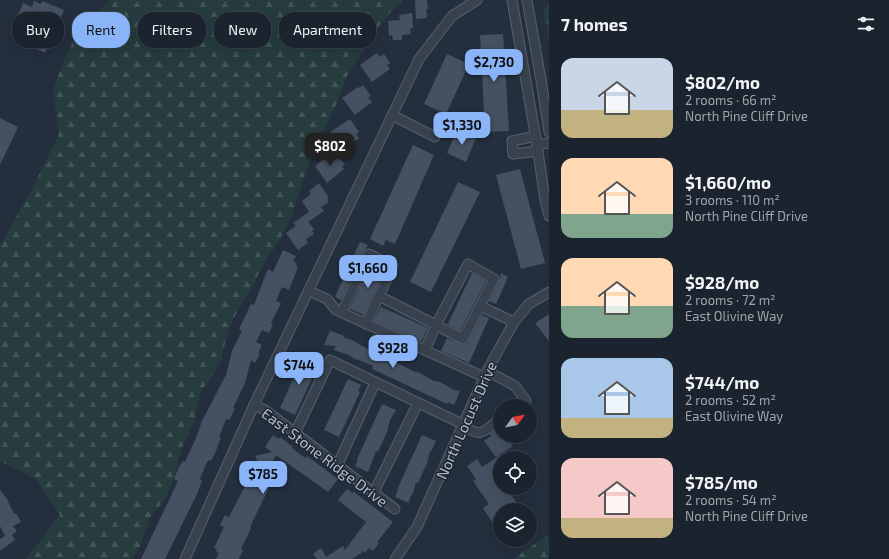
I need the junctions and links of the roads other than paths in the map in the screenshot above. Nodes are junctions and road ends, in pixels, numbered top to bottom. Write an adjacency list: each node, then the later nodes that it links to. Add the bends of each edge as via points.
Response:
1 (477, 0): 4 (street, via 452,16 419,59)
2 (512, 0): 8 (street)
3 (527, 0): 5 (street)
4 (392, 115): 6 (street); 10 (street)
5 (549, 132)
6 (435, 136)
7 (549, 143): 8 (street)
8 (537, 144): 9 (street)
9 (549, 216)
10 (309, 291): 14 (street, via 327,299 336,310); 23 (street)
11 (549, 292): 15 (street, North Locust Drive, via 529,304)
12 (379, 296): 14 (street, via 393,266 369,254); 16 (street); 17 (street)
13 (480, 306): 15 (street); 17 (street, via 464,339); 17 (street, via 494,279 468,264)
14 (342, 312): 16 (street)
15 (514, 322): 19 (street, North Locust Drive)
16 (366, 324): 18 (street)
17 (436, 326): 18 (street)
18 (425, 350): 19 (street)
19 (486, 374): 21 (street, via 515,386); 25 (street, North Locust Drive)
20 (375, 383): 22 (street); 26 (street, via 330,360); 27 (street)
21 (525, 399)
22 (418, 403): 25 (street); 28 (street)
23 (254, 405): 26 (street, East Stone Ridge Drive, via 265,410); 30 (street)
24 (493, 423): 25 (street, via 478,433)
25 (464, 425): 31 (street, North Locust Drive, via 417,527)
26 (295, 433): 27 (street, East Stone Ridge Drive)
27 (338, 464): 28 (street, East Stone Ridge Drive)
28 (374, 492): 29 (street, East Stone Ridge Drive)
29 (396, 509)
30 (185, 559)
31 (396, 559)

